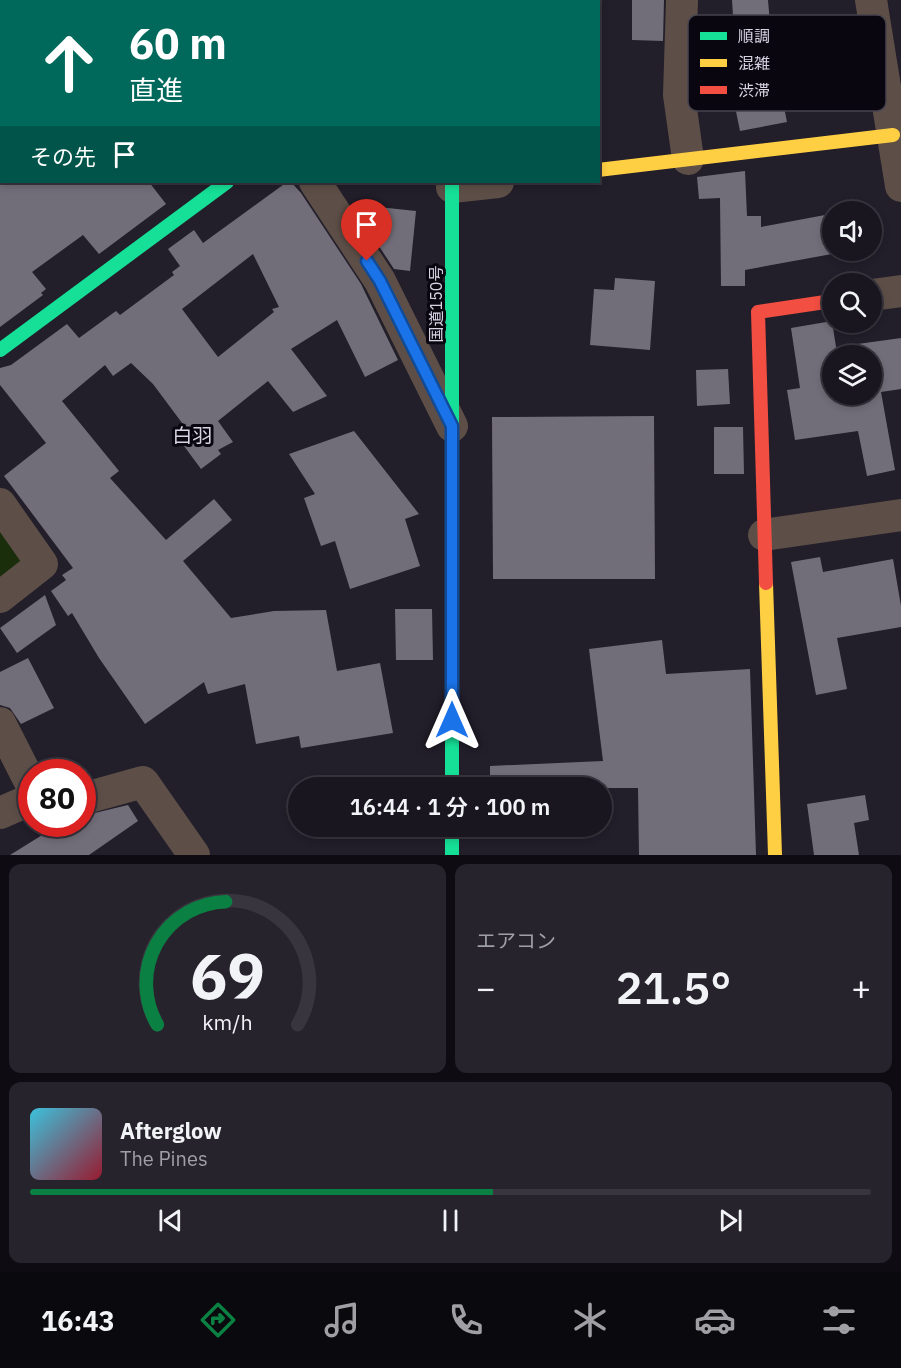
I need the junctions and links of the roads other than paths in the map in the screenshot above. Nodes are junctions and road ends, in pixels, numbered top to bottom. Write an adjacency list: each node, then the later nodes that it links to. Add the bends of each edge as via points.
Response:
1 (682, 0): 6 (street, via 679,95)
2 (871, 0): 3 (street)
3 (873, 15)
4 (886, 96): 5 (street)
5 (892, 135): 6 (main road); 12 (street)
6 (688, 159): 7 (main road)
7 (600, 170)
8 (226, 183): 16 (main road)
9 (316, 183): 17 (street, via 380,281)
10 (475, 183): 11 (street)
11 (452, 184): 17 (main road, 国道150号)
12 (901, 186)
13 (901, 291): 14 (street)
14 (882, 294)
15 (822, 302): 20 (main road, via 758,312)
16 (0, 350)
17 (452, 426): 24 (main road, 国道150号)
18 (0, 504): 21 (street, via 42,564)
19 (901, 515): 20 (street)
20 (764, 535): 31 (main road)
21 (0, 597)
22 (0, 723): 23 (street)
23 (18, 759)
24 (452, 777)
25 (96, 796): 29 (street, via 143,782)
26 (18, 805): 27 (street)
27 (0, 813)
28 (452, 837): 30 (main road)
29 (194, 855)
30 (452, 855)
31 (776, 855)

